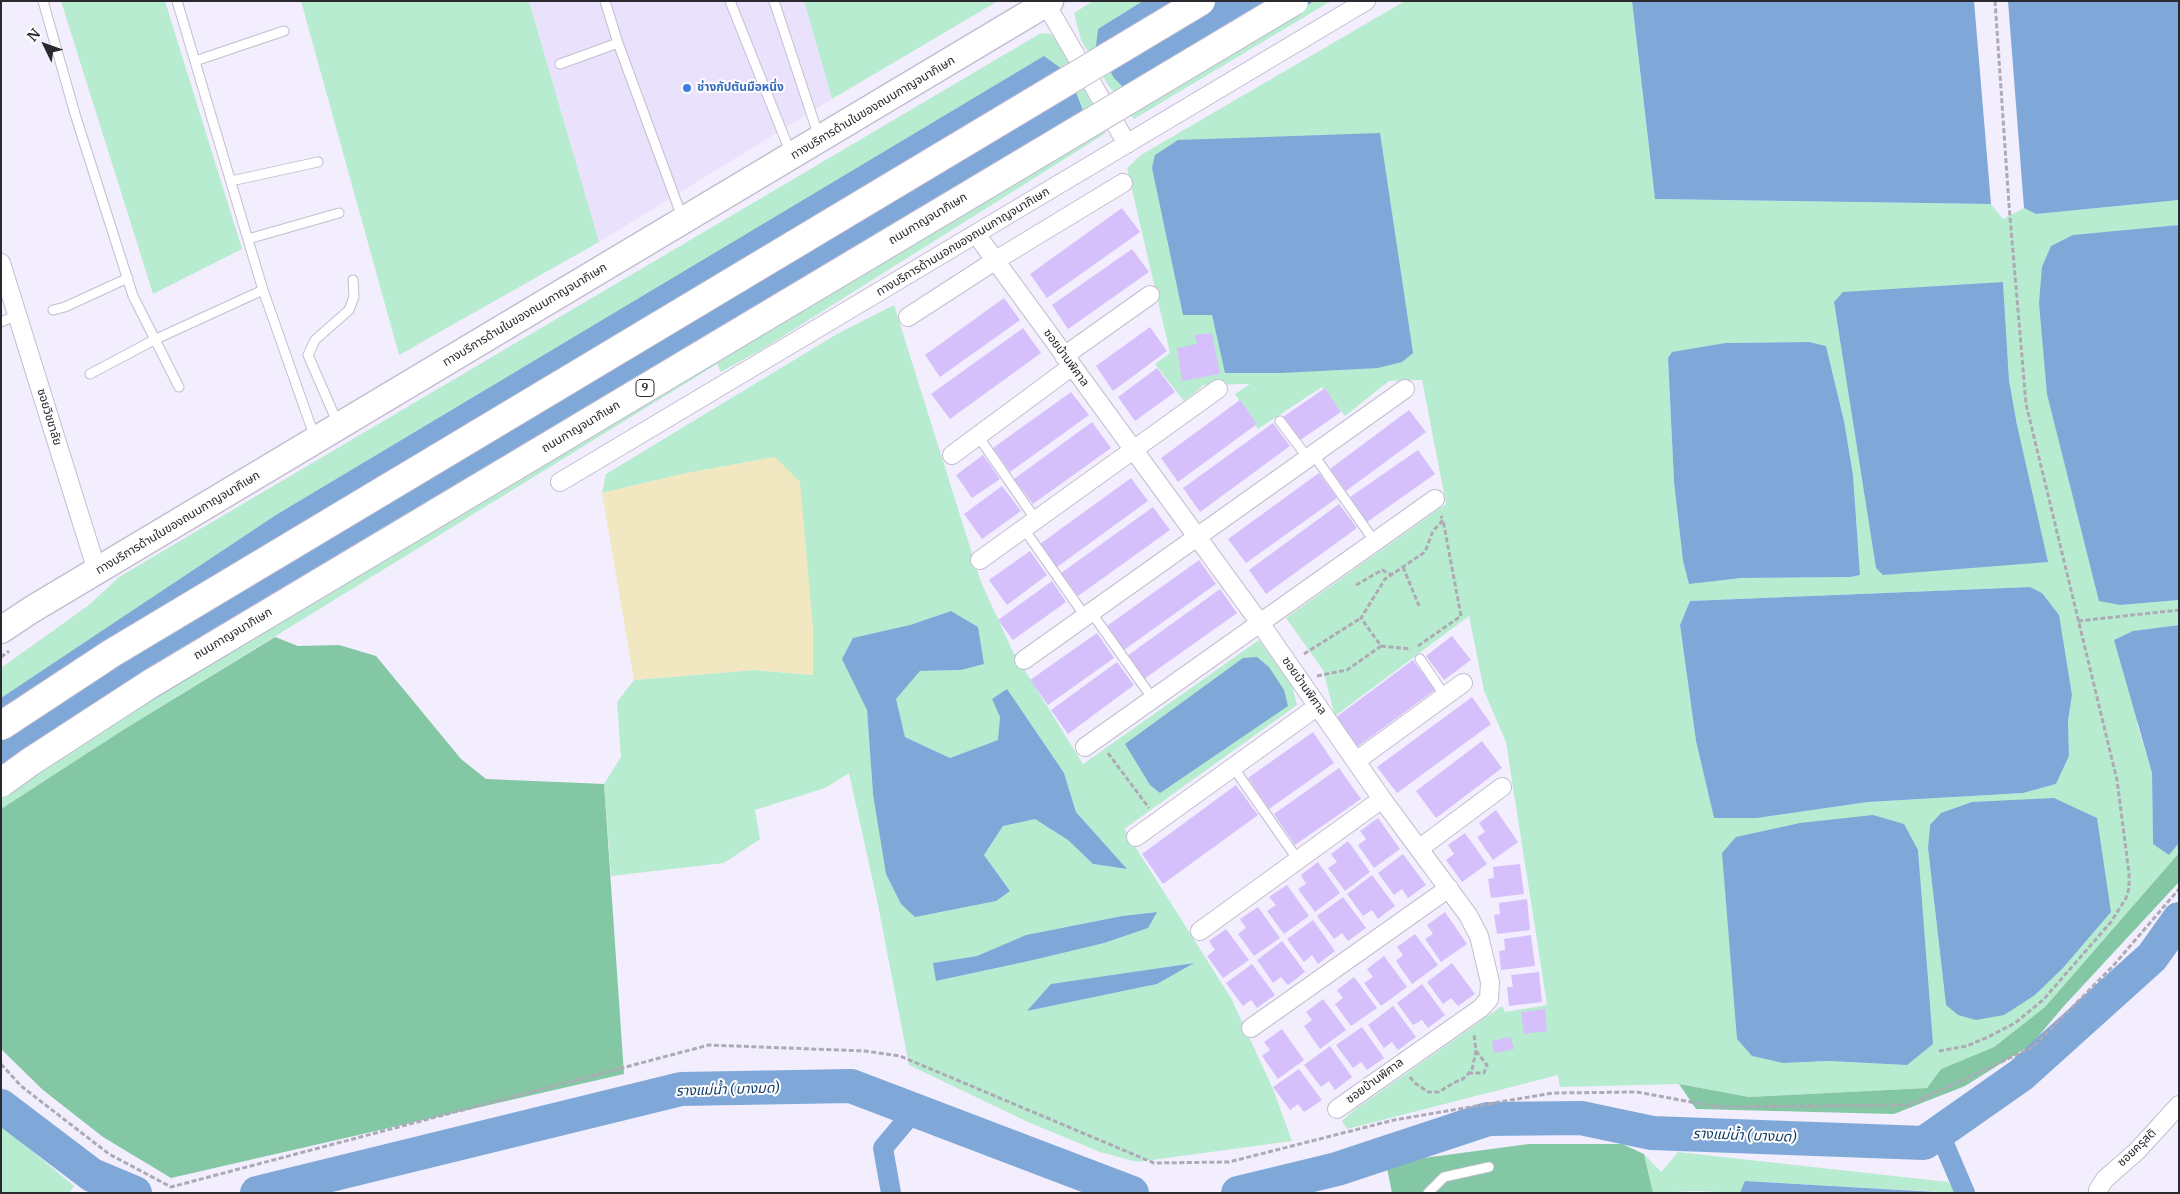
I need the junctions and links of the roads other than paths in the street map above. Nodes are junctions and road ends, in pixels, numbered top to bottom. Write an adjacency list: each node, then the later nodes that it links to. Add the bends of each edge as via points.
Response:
1 (42, 1): 26 (lane)
2 (177, 1): 12 (lane)
3 (605, 1): 11 (lane)
4 (730, 1): 16 (lane)
5 (774, 1): 14 (lane)
6 (1200, 1): 62 (highway, bridge, via 121,648)
7 (1294, 1): 66 (highway, ถนนกาญจนาภิเษก / 9, bridge, via 150,684)
8 (1366, 1): 15 (street, ทางบริการด้านนอกของถนนกาญจนาภิเษก)
9 (1048, 3): 14 (main road, ทางบริการด้านในของถนนกาญจนาภิเษก); 15 (street)
10 (284, 31): 12 (lane)
11 (618, 43): 13 (lane); 21 (lane)
12 (195, 61): 18 (lane)
13 (560, 64)
14 (820, 140): 16 (main road, ทางบริการด้านในของถนนกาญจนาภิเษก)
15 (1126, 144): 22 (street, ทางบริการด้านนอกของถนนกาญจนาภิเษก)
16 (792, 157): 21 (main road, ทางบริการด้านในของถนนกาญจนาภิเษก)
17 (318, 162): 18 (lane)
18 (231, 181): 23 (lane)
19 (1123, 183): 24 (street)
20 (339, 213): 23 (lane)
21 (683, 220): 40 (main road, ทางบริการด้านในของถนนกาญจนาภิเษก)
22 (976, 234): 24 (street, ซอยบ้านพิศาล); 46 (street, ทางบริการด้านนอกของถนนกาญจนาภิเษก)
23 (248, 239): 28 (lane)
24 (996, 260): 31 (street); 34 (street, ซอยบ้านพิศาล)
25 (1, 263): 32 (street, ซอยวิชชาลัย)
26 (128, 278): 30 (lane); 33 (lane)
27 (353, 280): 40 (lane, via 354,297 349,310 315,340 308,355)
28 (264, 290): 33 (lane); 42 (lane)
29 (1150, 295): 34 (street)
30 (53, 310)
31 (908, 317)
32 (9, 318): 52 (street, ซอยวิชชาลัย)
33 (154, 340): 35 (lane); 36 (lane)
34 (1068, 361): 41 (street); 43 (street, ซอยบ้านพิศาล)
35 (90, 374)
36 (179, 387)
37 (1218, 389): 43 (street)
38 (1405, 390): 45 (street)
39 (1280, 421): 45 (lane)
40 (339, 427): 42 (main road, ทางบริการด้านในของถนนกาญจนาภิเษก)
41 (978, 436): 44 (street); 48 (lane)
42 (316, 440): 52 (main road, ทางบริการด้านในของถนนกาญจนาภิเษก)
43 (1134, 450): 48 (street); 49 (street, ซอยบ้านพิศาล)
44 (952, 455)
45 (1310, 456): 49 (street); 50 (lane)
46 (560, 482)
47 (1435, 499): 50 (street)
48 (1030, 525): 51 (street); 53 (lane)
49 (1198, 536): 53 (street); 54 (street, ซอยบ้านพิศาล)
50 (1376, 542): 54 (street)
51 (980, 560)
52 (97, 571): 55 (main road, ทางบริการด้านในของถนนกาญจนาภิเษก)
53 (1088, 614): 57 (street); 60 (lane)
54 (1260, 623): 60 (street); 61 (street, ซอยบ้านพิศาล)
55 (5, 627)
56 (1420, 659): 59 (lane)
57 (1024, 660)
58 (1463, 683): 59 (street)
59 (1445, 696): 64 (street)
60 (1153, 699): 63 (street)
61 (1318, 706): 64 (street, ซอยบ้านพิศาล); 65 (street)
62 (1, 726)
63 (1092, 742)
64 (1356, 761): 68 (street, ซอยบ้านพิศาล)
65 (1233, 768): 69 (street); 71 (lane)
66 (1, 783)
67 (1502, 787): 70 (street)
68 (1382, 799): 70 (street, ซอยบ้านพิศาล); 71 (street)
69 (1136, 837)
70 (1420, 848): 72 (street, ซอยบ้านพิศาล)
71 (1298, 860): 73 (street)
72 (1449, 888): 74 (street); 76 (street, ซอยบ้านพิศาล, via 1479,936 1490,982 1489,999)
73 (1200, 931)
74 (1251, 1028)
75 (2179, 1105): 79 (street, ซอยครุสติ, via 2137,1151 2105,1179)
76 (1337, 1109)
77 (1489, 1167): 78 (lane, via 1444,1177)
78 (1428, 1193)
79 (2099, 1193)

